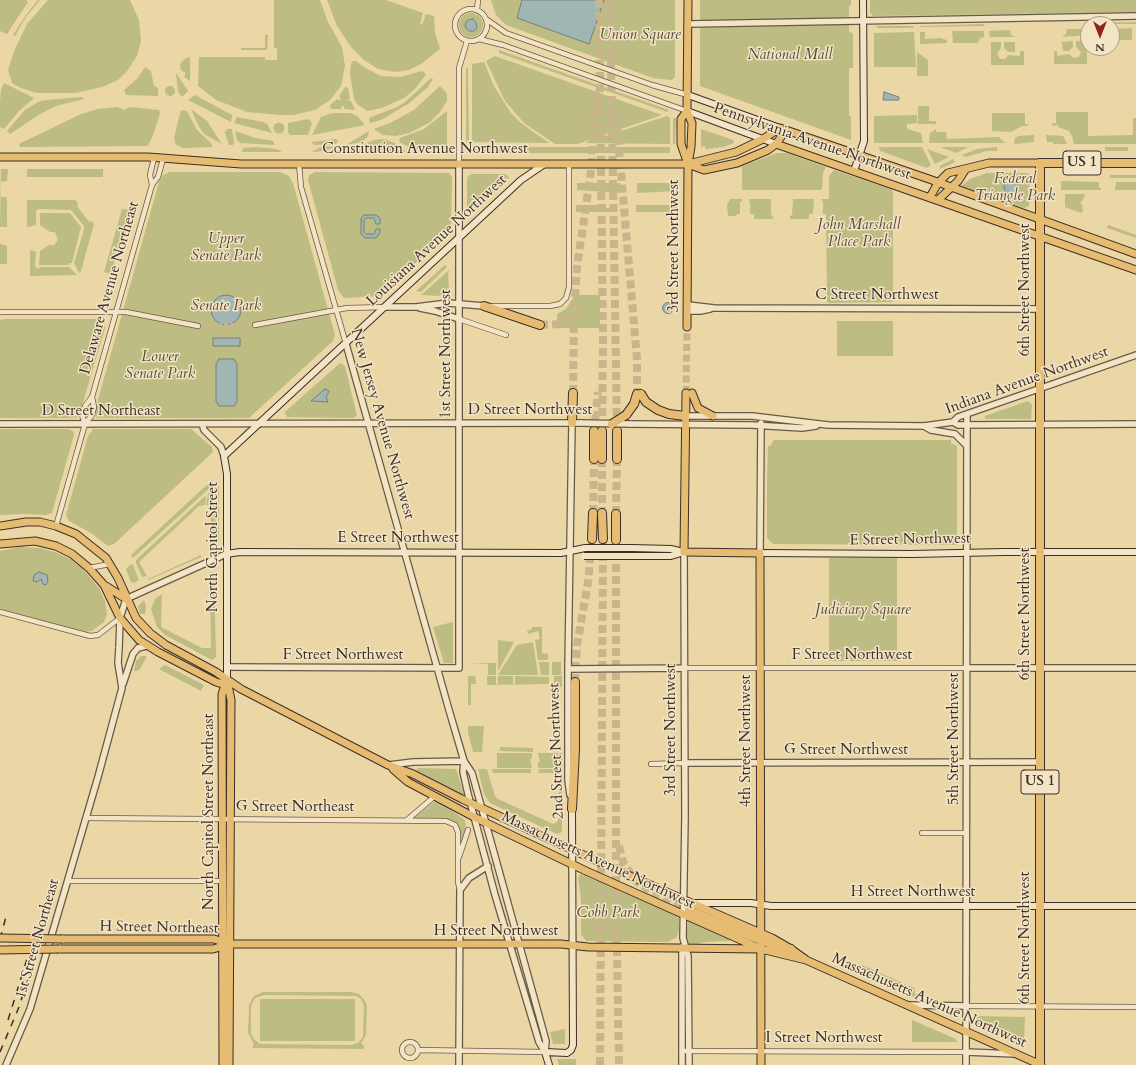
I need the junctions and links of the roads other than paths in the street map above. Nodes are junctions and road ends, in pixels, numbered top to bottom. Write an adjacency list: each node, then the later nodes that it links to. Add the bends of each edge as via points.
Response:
1 (478, 0): 4 (street)
2 (688, 0): 8 (main road, 3rd Street Northwest)
3 (864, 0): 7 (main road)
4 (477, 10): 6 (street); 10 (street, via 464,10 456,18 456,33)
5 (1136, 16): 7 (street)
6 (486, 19): 9 (street, via 486,30); 11 (street, Pennsylvania Avenue Northwest, via 506,33 652,85)
7 (864, 21): 8 (street); 16 (main road, via 864,141)
8 (688, 24): 11 (main road, 3rd Street Northwest)
9 (479, 39): 10 (street); 12 (street, Pennsylvania Avenue Northwest)
10 (466, 41): 23 (street, 1st Street Northwest, via 459,68)
11 (688, 95): 12 (main road, 3rd Street Northwest); 13 (main road, Pennsylvania Avenue Northwest)
12 (687, 111): 14 (main road, Pennsylvania Avenue Northwest); 26 (main road, 3rd Street Northwest, via 692,123); 26 (main road, 3rd Street Northwest, via 681,119 681,144)
13 (783, 129): 14 (main road, Constitution Avenue Northwest); 15 (main road, Constitution Avenue Northwest); 16 (main road, Pennsylvania Avenue Northwest)
14 (762, 139): 15 (main road, Pennsylvania Avenue Northwest); 26 (main road, Constitution Avenue Northwest, via 727,155)
15 (776, 144): 26 (main road, Constitution Avenue Northwest, via 763,152 720,168 704,170); 28 (main road, Pennsylvania Avenue Northwest)
16 (860, 156): 28 (main road); 29 (main road, Pennsylvania Avenue Northwest)
17 (0, 157): 18 (main road, Constitution Avenue Northwest)
18 (154, 158): 19 (main road, Constitution Avenue Northwest); 30 (street, Delaware Avenue Northeast, via 150,175)
19 (163, 159): 22 (main road, Constitution Avenue Northwest, via 236,164); 30 (street, Delaware Avenue Northeast, via 158,177)
20 (1040, 163): 21 (highway, US 1); 27 (main road, via 989,163); 34 (highway, 6th Street Northwest / US 1)
21 (1136, 163)
22 (299, 164): 23 (main road, Constitution Avenue Northwest); 45 (street, New Jersey Avenue Northwest, via 301,187)
23 (459, 164): 24 (main road, Constitution Avenue Northwest); 36 (street, 1st Street Northwest)
24 (546, 164): 25 (main road, Constitution Avenue Northwest); 36 (main road, Louisiana Avenue Northwest, via 529,173)
25 (569, 164): 26 (main road, Constitution Avenue Northwest); 40 (street, via 568,295 562,302 550,306)
26 (688, 164): 43 (main road, 3rd Street Northwest)
27 (965, 170): 29 (main road, via 948,173); 31 (main road)
28 (854, 171): 32 (main road, Pennsylvania Avenue Northwest)
29 (938, 183): 31 (main road, Pennsylvania Avenue Northwest); 32 (main road)
30 (152, 185): 47 (street, Delaware Avenue Northeast)
31 (950, 188): 33 (main road); 34 (main road, Pennsylvania Avenue Northwest)
32 (930, 197): 33 (main road, Pennsylvania Avenue Northwest)
33 (938, 200): 35 (main road, Pennsylvania Avenue Northwest)
34 (1040, 220): 35 (highway, 6th Street Northwest / US 1); 37 (main road, Pennsylvania Avenue Northwest)
35 (1040, 236): 38 (main road, Pennsylvania Avenue Northwest); 44 (highway, 6th Street Northwest / US 1)
36 (459, 238): 39 (street, 1st Street Northwest); 41 (main road, Louisiana Avenue Northwest)
37 (1136, 254)
38 (1136, 270)
39 (459, 304): 40 (street); 42 (street, via 436,303); 48 (street, 1st Street Northwest)
40 (484, 306): 50 (highway)
41 (386, 307): 42 (street); 45 (street); 54 (main road, Louisiana Avenue Northwest)
42 (416, 307): 48 (street)
43 (688, 308): 44 (street, C Street Northwest); 52 (main road, 3rd Street Northwest)
44 (1041, 309): 56 (highway, 6th Street Northwest / US 1)
45 (336, 310): 49 (street); 54 (street, New Jersey Avenue Northwest)
46 (0, 312): 47 (street)
47 (115, 312): 51 (street); 58 (street, Delaware Avenue Northeast)
48 (459, 319): 53 (street); 66 (street, 1st Street Northwest)
49 (255, 325)
50 (540, 325)
51 (198, 326)
52 (687, 327)
53 (506, 335)
54 (346, 344): 64 (main road, Louisiana Avenue Northwest); 65 (street, New Jersey Avenue Northwest)
55 (1136, 355): 56 (street, Indiana Avenue Northwest)
56 (1040, 388): 59 (street, Indiana Avenue Northwest); 73 (highway, 6th Street Northwest / US 1)
57 (573, 393): 67 (highway)
58 (92, 397): 69 (street, Delaware Avenue Northeast, via 92,415); 69 (street, Delaware Avenue Northeast, via 82,415)
59 (967, 414): 63 (street, Indiana Avenue Northwest); 72 (street, 5th Street Northwest)
60 (685, 416): 61 (street, Indiana Avenue Northwest); 61 (main road, 3rd Street Northwest, via 689,393 698,408); 71 (highway, bridge, via 658,410 639,394 626,415); 75 (main road, 3rd Street Northwest)
61 (713, 416): 62 (street, Indiana Avenue Northwest)
62 (761, 417): 76 (street, 4th Street Northwest); 77 (street, Indiana Avenue Northwest)
63 (953, 422): 72 (street, via 958,425); 78 (street, Indiana Avenue Northwest)
64 (260, 423): 65 (street, D Street Northwest); 70 (street, D Street Northwest); 82 (main road, Louisiana Avenue Northwest)
65 (368, 423): 66 (street, D Street Northwest); 94 (street, New Jersey Avenue Northwest)
66 (460, 423): 67 (street, D Street Northwest); 95 (street, 1st Street Northwest)
67 (572, 423): 71 (street, D Street Northwest, bridge); 96 (street, 2nd Street Northwest)
68 (0, 424): 69 (street, D Street Northeast)
69 (85, 424): 70 (street, D Street Northeast); 89 (street, Delaware Avenue Northeast)
70 (202, 424): 82 (street, North Capitol Street, via 204,430 221,447)
71 (612, 424): 75 (street, D Street Northwest, bridge)
72 (967, 424): 73 (street); 81 (street, 5th Street Northwest)
73 (1040, 424): 74 (street); 100 (highway, 6th Street Northwest / US 1)
74 (1136, 424)
75 (685, 425): 76 (street, D Street Northwest); 97 (main road, 3rd Street Northwest)
76 (761, 425): 77 (street, Indiana Avenue Northwest, via 802,428); 98 (street, 4th Street Northwest)
77 (828, 425): 78 (street, Indiana Avenue Northwest)
78 (924, 426): 81 (street, via 931,430 955,434)
79 (598, 431): 83 (highway)
80 (617, 432): 84 (highway)
81 (967, 446): 99 (street, 5th Street Northwest)
82 (224, 456): 102 (main road, North Capitol Street, via 227,474)
83 (598, 459)
84 (617, 459)
85 (593, 513): 90 (highway)
86 (602, 513): 91 (highway)
87 (616, 514): 92 (highway)
88 (0, 526): 89 (main road, via 26,522)
89 (56, 526): 103 (main road, via 88,542)
90 (592, 539)
91 (603, 539)
92 (616, 540)
93 (0, 544): 104 (main road, via 28,541 50,544 72,554)
94 (404, 552): 95 (main road, E Street Northwest); 102 (main road, E Street Northwest); 111 (street, New Jersey Avenue Northwest)
95 (459, 552): 96 (main road, E Street Northwest); 112 (street, 1st Street Northwest)
96 (570, 552): 97 (main road, E Street Northwest, bridge, via 585,548 632,548 672,549); 97 (main road, E Street Northwest, bridge, via 584,556 671,556); 118 (street, 2nd Street Northwest)
97 (684, 552): 98 (main road, E Street Northwest); 113 (street, 3rd Street Northwest)
98 (760, 552): 99 (main road, E Street Northwest); 114 (main road, 4th Street Northwest)
99 (966, 552): 100 (main road, E Street Northwest); 115 (street, 5th Street Northwest)
100 (1040, 552): 101 (main road, E Street Northwest); 116 (highway, 6th Street Northwest / US 1)
101 (1136, 552)
102 (226, 554): 106 (street); 110 (main road, North Capitol Street)
103 (110, 564): 104 (street); 106 (main road)
104 (89, 568): 105 (main road)
105 (104, 585): 106 (main road); 108 (main road)
106 (126, 598): 108 (street); 120 (main road, via 140,623 155,638)
107 (0, 612): 108 (street, via 90,636 98,634)
108 (120, 618): 109 (main road); 121 (street, via 118,663)
109 (146, 646): 120 (main road, via 216,682); 121 (street, 1st Street Northeast, via 138,648 132,654)
110 (227, 667): 111 (street, F Street Northwest); 120 (main road, North Capitol Street)
111 (437, 668): 112 (street, F Street Northwest); 122 (street, New Jersey Avenue Northwest)
112 (459, 668)
113 (684, 668): 114 (street, F Street Northwest); 118 (street, F Street Northwest); 125 (street, 3rd Street Northwest)
114 (760, 668): 115 (street, F Street Northwest); 126 (main road, 4th Street Northwest)
115 (967, 668): 116 (street, F Street Northwest); 123 (street, 5th Street Northwest)
116 (1040, 668): 117 (street, F Street Northwest); 124 (highway, 6th Street Northwest / US 1)
117 (1136, 668)
118 (568, 669): 134 (street, 2nd Street Northwest, via 568,780)
119 (575, 682): 134 (highway)
120 (227, 684): 128 (main road, Massachusetts Avenue Northwest, via 241,688); 129 (main road, North Capitol Street Northeast, via 222,694); 130 (main road, via 232,700)
121 (122, 688): 136 (street, 1st Street Northeast)
122 (464, 761): 128 (street); 132 (street, New Jersey Avenue Northwest, via 463,772); 133 (street, New Jersey Avenue Northwest, via 472,773)
123 (966, 762): 124 (street, G Street Northwest); 126 (street, G Street Northwest); 143 (street, 5th Street Northwest)
124 (1040, 762): 153 (highway, 6th Street Northwest / US 1)
125 (684, 763): 126 (street, G Street Northwest); 127 (street, G Street Northwest); 155 (street, 3rd Street Northwest)
126 (760, 763): 151 (main road, 4th Street Northwest)
127 (651, 764)
128 (388, 765): 131 (main road, Massachusetts Avenue Northwest, via 408,782); 132 (main road, Massachusetts Avenue Northwest, via 413,774)
129 (222, 780): 130 (main road); 137 (main road, North Capitol Street Northeast)
130 (231, 780): 138 (main road)
131 (435, 796): 135 (main road, Massachusetts Avenue Northwest); 139 (street)
132 (470, 803): 133 (main road, Massachusetts Avenue Northwest); 135 (street, New Jersey Avenue Northwest)
133 (481, 808): 140 (street, New Jersey Avenue Northwest); 144 (main road, Massachusetts Avenue Northwest)
134 (572, 809): 144 (main road, 2nd Street Northwest)
135 (474, 817): 140 (main road, Massachusetts Avenue Northwest); 147 (street, New Jersey Avenue Northwest)
136 (86, 818): 137 (street, G Street Northeast); 148 (street, 1st Street Northeast)
137 (222, 820): 138 (street, G Street Northeast); 149 (main road, North Capitol Street Northeast)
138 (231, 820): 139 (street, G Street Northeast); 149 (main road)
139 (407, 820): 145 (street, via 450,822 458,829)
140 (485, 822): 146 (main road, Massachusetts Avenue Northwest); 161 (street, New Jersey Avenue Northwest)
141 (468, 830): 145 (street)
142 (922, 833): 143 (street)
143 (966, 833): 152 (street, 5th Street Northwest)
144 (572, 850): 146 (main road, 2nd Street Northwest); 155 (main road, Massachusetts Avenue Northwest, bridge, via 630,876)
145 (458, 858): 150 (street)
146 (572, 864): 155 (main road, Massachusetts Avenue Northwest, bridge, via 631,891); 162 (main road, 2nd Street Northwest)
147 (488, 866): 150 (street, via 469,878); 160 (street, New Jersey Avenue Northwest)
148 (68, 881): 149 (street); 181 (street, 1st Street Northeast, via 29,1013)
149 (226, 881): 158 (main road, North Capitol Street Northeast)
150 (460, 890): 159 (street)
151 (761, 904): 152 (main road, H Street Northwest); 155 (main road, H Street Northwest); 157 (main road, 4th Street Northwest)
152 (966, 906): 153 (main road, H Street Northwest); 169 (street, 5th Street Northwest)
153 (1040, 906): 154 (main road, H Street Northwest); 170 (highway, 6th Street Northwest / US 1)
154 (1136, 906)
155 (687, 907): 157 (highway); 163 (street, 3rd Street Northwest)
156 (0, 938): 158 (main road, H Street Northeast, bridge, via 214,939)
157 (761, 941): 163 (main road, H Street Northwest); 164 (highway); 166 (main road, Massachusetts Avenue Northwest); 177 (main road, 4th Street Northwest)
158 (225, 944): 159 (main road, H Street Northwest); 165 (main road, H Street Northeast, bridge, via 213,949); 167 (main road, North Capitol Street Northeast)
159 (459, 944): 160 (main road, H Street Northwest); 174 (street)
160 (511, 944): 161 (main road, H Street Northwest); 178 (street, New Jersey Avenue Northwest, via 539,1042)
161 (520, 944): 162 (main road, H Street Northwest); 178 (street, New Jersey Avenue Northwest, via 546,1041)
162 (573, 946): 163 (main road, H Street Northwest); 178 (main road, 2nd Street Northwest, via 573,1046 567,1053)
163 (684, 947): 175 (street, 3rd Street Northwest); 176 (street, 3rd Street Northwest, via 688,956)
164 (792, 949): 166 (main road, Massachusetts Avenue Northwest)
165 (0, 950)
166 (806, 960): 168 (main road, Massachusetts Avenue Northwest)
167 (226, 995): 182 (main road); 183 (main road)
168 (906, 1005): 169 (street); 172 (main road, Massachusetts Avenue Northwest)
169 (966, 1006): 170 (street); 172 (street, 5th Street Northwest)
170 (1040, 1007): 171 (street); 190 (highway, 6th Street Northwest / US 1)
171 (1136, 1007)
172 (966, 1032): 179 (street, 5th Street Northwest); 180 (main road, Massachusetts Avenue Northwest)
173 (418, 1050): 174 (street)
174 (459, 1051): 178 (street); 184 (street)
175 (682, 1051): 176 (street, I Street Northwest); 186 (street, 3rd Street Northwest)
176 (689, 1051): 177 (street, I Street Northwest); 187 (street, 3rd Street Northwest)
177 (761, 1051): 179 (street, I Street Northwest); 188 (main road, 4th Street Northwest)
178 (545, 1052): 185 (main road, New Jersey Avenue Northwest)
179 (966, 1052): 180 (street); 189 (street, 5th Street Northwest)
180 (1017, 1054): 190 (main road, Massachusetts Avenue Northwest)
181 (6, 1065)
182 (223, 1065)
183 (230, 1065)
184 (460, 1065)
185 (548, 1065)
186 (682, 1065)
187 (689, 1065)
188 (760, 1065)
189 (966, 1065)
190 (1040, 1065)

